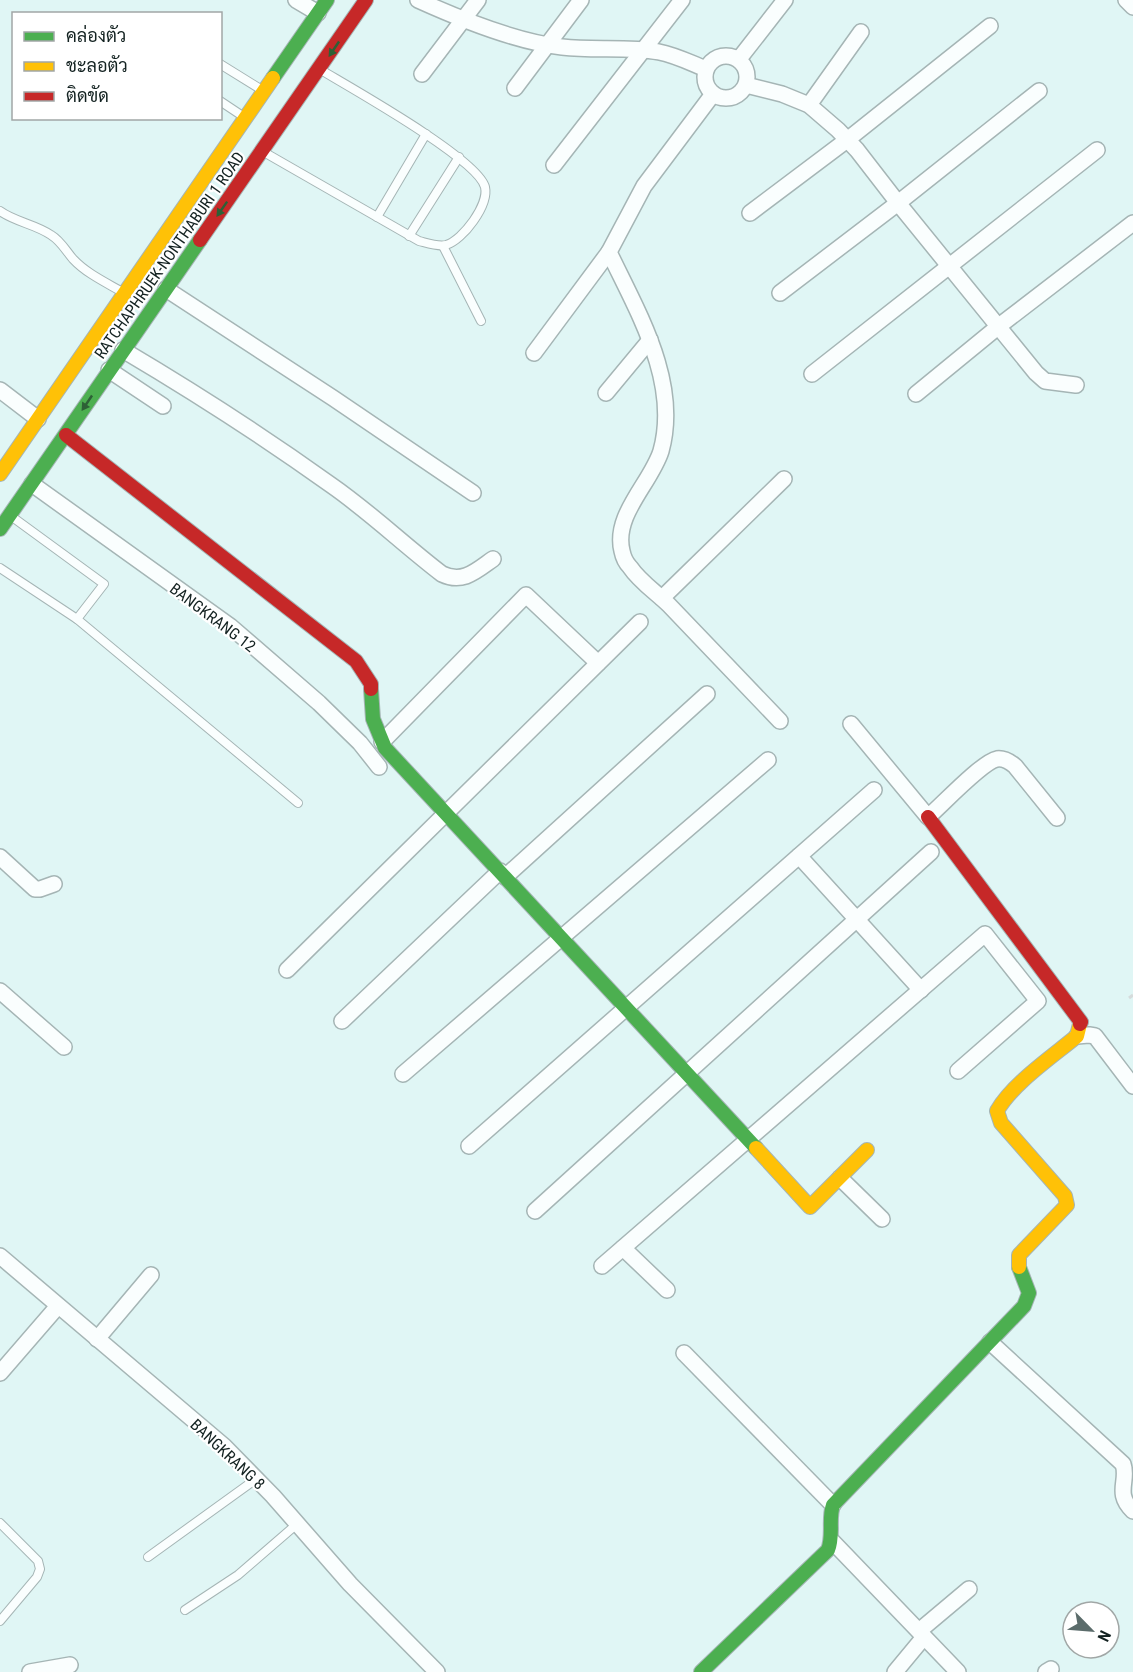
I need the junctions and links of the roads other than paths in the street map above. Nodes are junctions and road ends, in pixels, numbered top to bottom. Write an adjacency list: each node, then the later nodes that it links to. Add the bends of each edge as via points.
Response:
1 (296, 0): 11 (street)
2 (327, 0): 11 (street, RATCHAPHRUEK-NONTHABURI 1 ROAD)
3 (366, 0): 19 (street, RATCHAPHRUEK-NONTHABURI 1 ROAD, one-way to 19)
4 (418, 0): 12 (street)
5 (478, 0): 12 (street)
6 (581, 0): 15 (street)
7 (682, 0): 16 (street)
8 (785, 0): 17 (street)
9 (1126, 0): 10 (street)
10 (1133, 7)
11 (318, 13): 24 (street, RATCHAPHRUEK-NONTHABURI 1 ROAD)
12 (463, 19): 15 (street); 21 (street)
13 (990, 27): 31 (street)
14 (861, 32): 28 (street)
15 (548, 45): 16 (street); 23 (street)
16 (643, 51): 20 (street, via 674,56); 35 (street)
17 (739, 59): 20 (street, via 724,55); 22 (street, via 748,75)
18 (222, 65): 24 (lane)
19 (320, 69): 30 (lane); 33 (street, RATCHAPHRUEK-NONTHABURI 1 ROAD)
20 (706, 69): 26 (street, via 707,87)
21 (422, 74)
22 (746, 85): 26 (street, via 736,96); 28 (street)
23 (515, 88)
24 (264, 91): 29 (street, RATCHAPHRUEK-NONTHABURI 1 ROAD)
25 (1039, 91): 36 (street)
26 (713, 94): 43 (street, via 644,186)
27 (222, 101): 29 (lane)
28 (809, 105): 31 (street)
29 (246, 118): 47 (street, RATCHAPHRUEK-NONTHABURI 1 ROAD)
30 (426, 134): 34 (lane); 39 (lane)
31 (847, 140): 36 (street); 38 (street)
32 (1097, 150): 44 (street)
33 (262, 151): 39 (lane); 45 (street, RATCHAPHRUEK-NONTHABURI 1 ROAD, one-way to 45)
34 (459, 157): 41 (lane); 42 (lane, via 479,176 485,198 466,231)
35 (554, 165)
36 (898, 203): 44 (street); 46 (street)
37 (0, 211): 47 (lane, via 54,236 73,260)
38 (750, 213)
39 (377, 217): 41 (lane)
40 (1133, 223): 49 (street)
41 (409, 236): 42 (lane)
42 (443, 246): 48 (lane)
43 (609, 252): 50 (street); 52 (street)
44 (948, 266): 49 (street); 54 (street)
45 (166, 289): 51 (street, RATCHAPHRUEK-NONTHABURI 1 ROAD); 65 (street)
46 (780, 293)
47 (126, 294): 60 (street, RATCHAPHRUEK-NONTHABURI 1 ROAD)
48 (481, 321)
49 (999, 326): 55 (street, via 1045,381); 58 (street)
50 (650, 340): 57 (street); 70 (street, via 666,399 667,419 655,468 630,508 620,536 629,567)
51 (123, 350): 53 (street, RATCHAPHRUEK-NONTHABURI 1 ROAD); 68 (street, via 231,416 332,485 442,574 460,578)
52 (534, 353)
53 (109, 370): 59 (street); 61 (street, RATCHAPHRUEK-NONTHABURI 1 ROAD, one-way to 61)
54 (812, 374)
55 (1076, 385)
56 (0, 390): 60 (street)
57 (606, 393)
58 (916, 394)
59 (163, 406)
60 (38, 419): 62 (street, RATCHAPHRUEK-NONTHABURI 1 ROAD)
61 (66, 435): 64 (street, RATCHAPHRUEK-NONTHABURI 1 ROAD); 77 (street, via 356,661 371,684 373,719)
62 (2, 466)
63 (784, 479): 70 (street)
64 (32, 484): 66 (street, RATCHAPHRUEK-NONTHABURI 1 ROAD); 79 (street, BANGKRANG 12, via 230,626 319,703)
65 (473, 493)
66 (10, 515): 67 (street, RATCHAPHRUEK-NONTHABURI 1 ROAD); 71 (lane, via 104,584)
67 (0, 529)
68 (493, 559)
69 (0, 568): 71 (lane)
70 (662, 598): 75 (street)
71 (77, 620): 81 (lane)
72 (640, 622): 73 (street)
73 (598, 663): 77 (street, via 526,595); 82 (street)
74 (707, 694): 88 (street)
75 (780, 721)
76 (851, 724): 83 (street)
77 (382, 742): 82 (street)
78 (768, 760): 91 (street)
79 (379, 768)
80 (874, 790): 86 (street)
81 (298, 802)
82 (447, 814): 88 (street); 92 (street)
83 (928, 817): 84 (street, via 997,759 1015,765); 97 (street, via 1080,1022)
84 (1057, 818)
85 (930, 852): 90 (street)
86 (799, 856): 90 (street); 95 (street)
87 (0, 857): 89 (street, via 35,889)
88 (503, 874): 91 (street); 96 (street)
89 (54, 884)
90 (857, 918): 93 (street); 100 (street)
91 (561, 937): 95 (street); 101 (street)
92 (287, 970)
93 (921, 990): 99 (street, via 985,933 1038,1001); 103 (street)
94 (0, 991): 98 (street)
95 (626, 1008): 100 (street); 104 (street)
96 (342, 1021)
97 (1077, 1036): 102 (street, via 1095,1036); 116 (street, via 1017,1087 998,1111 1001,1123 1065,1196 1067,1205 1019,1255 1029,1293 1024,1306)
98 (64, 1047)
99 (958, 1071)
100 (687, 1073): 103 (street); 107 (street)
101 (403, 1074)
102 (1133, 1086)
103 (748, 1140): 106 (street, via 810,1207); 109 (street)
104 (469, 1146)
105 (867, 1150): 106 (street)
106 (840, 1178): 108 (street)
107 (535, 1211)
108 (882, 1219)
109 (623, 1248): 111 (street); 113 (street)
110 (0, 1256): 114 (street, BANGKRANG 8)
111 (602, 1266)
112 (151, 1275): 115 (street)
113 (667, 1290)
114 (58, 1306): 115 (street, BANGKRANG 8); 118 (street)
115 (97, 1339): 119 (street, BANGKRANG 8, via 224,1446)
116 (990, 1342): 120 (street); 121 (street, via 1123,1464 1122,1491)
117 (684, 1353): 120 (street)
118 (0, 1373)
119 (256, 1479): 123 (street, BANGKRANG 8); 125 (lane)
120 (833, 1506): 124 (street, via 828,1516)
121 (1133, 1511)
122 (0, 1523): 128 (lane, via 38,1561 40,1569 38,1577)
123 (297, 1524): 127 (lane, via 238,1575); 132 (street, BANGKRANG 8)
124 (832, 1541): 129 (street); 133 (street, via 828,1550)
125 (148, 1557)
126 (969, 1589): 129 (street)
127 (185, 1610)
128 (0, 1621)
129 (922, 1634): 134 (street); 135 (street)
130 (70, 1665): 131 (street)
131 (30, 1672)
132 (437, 1672)
133 (701, 1672)
134 (895, 1672)
135 (958, 1672)

